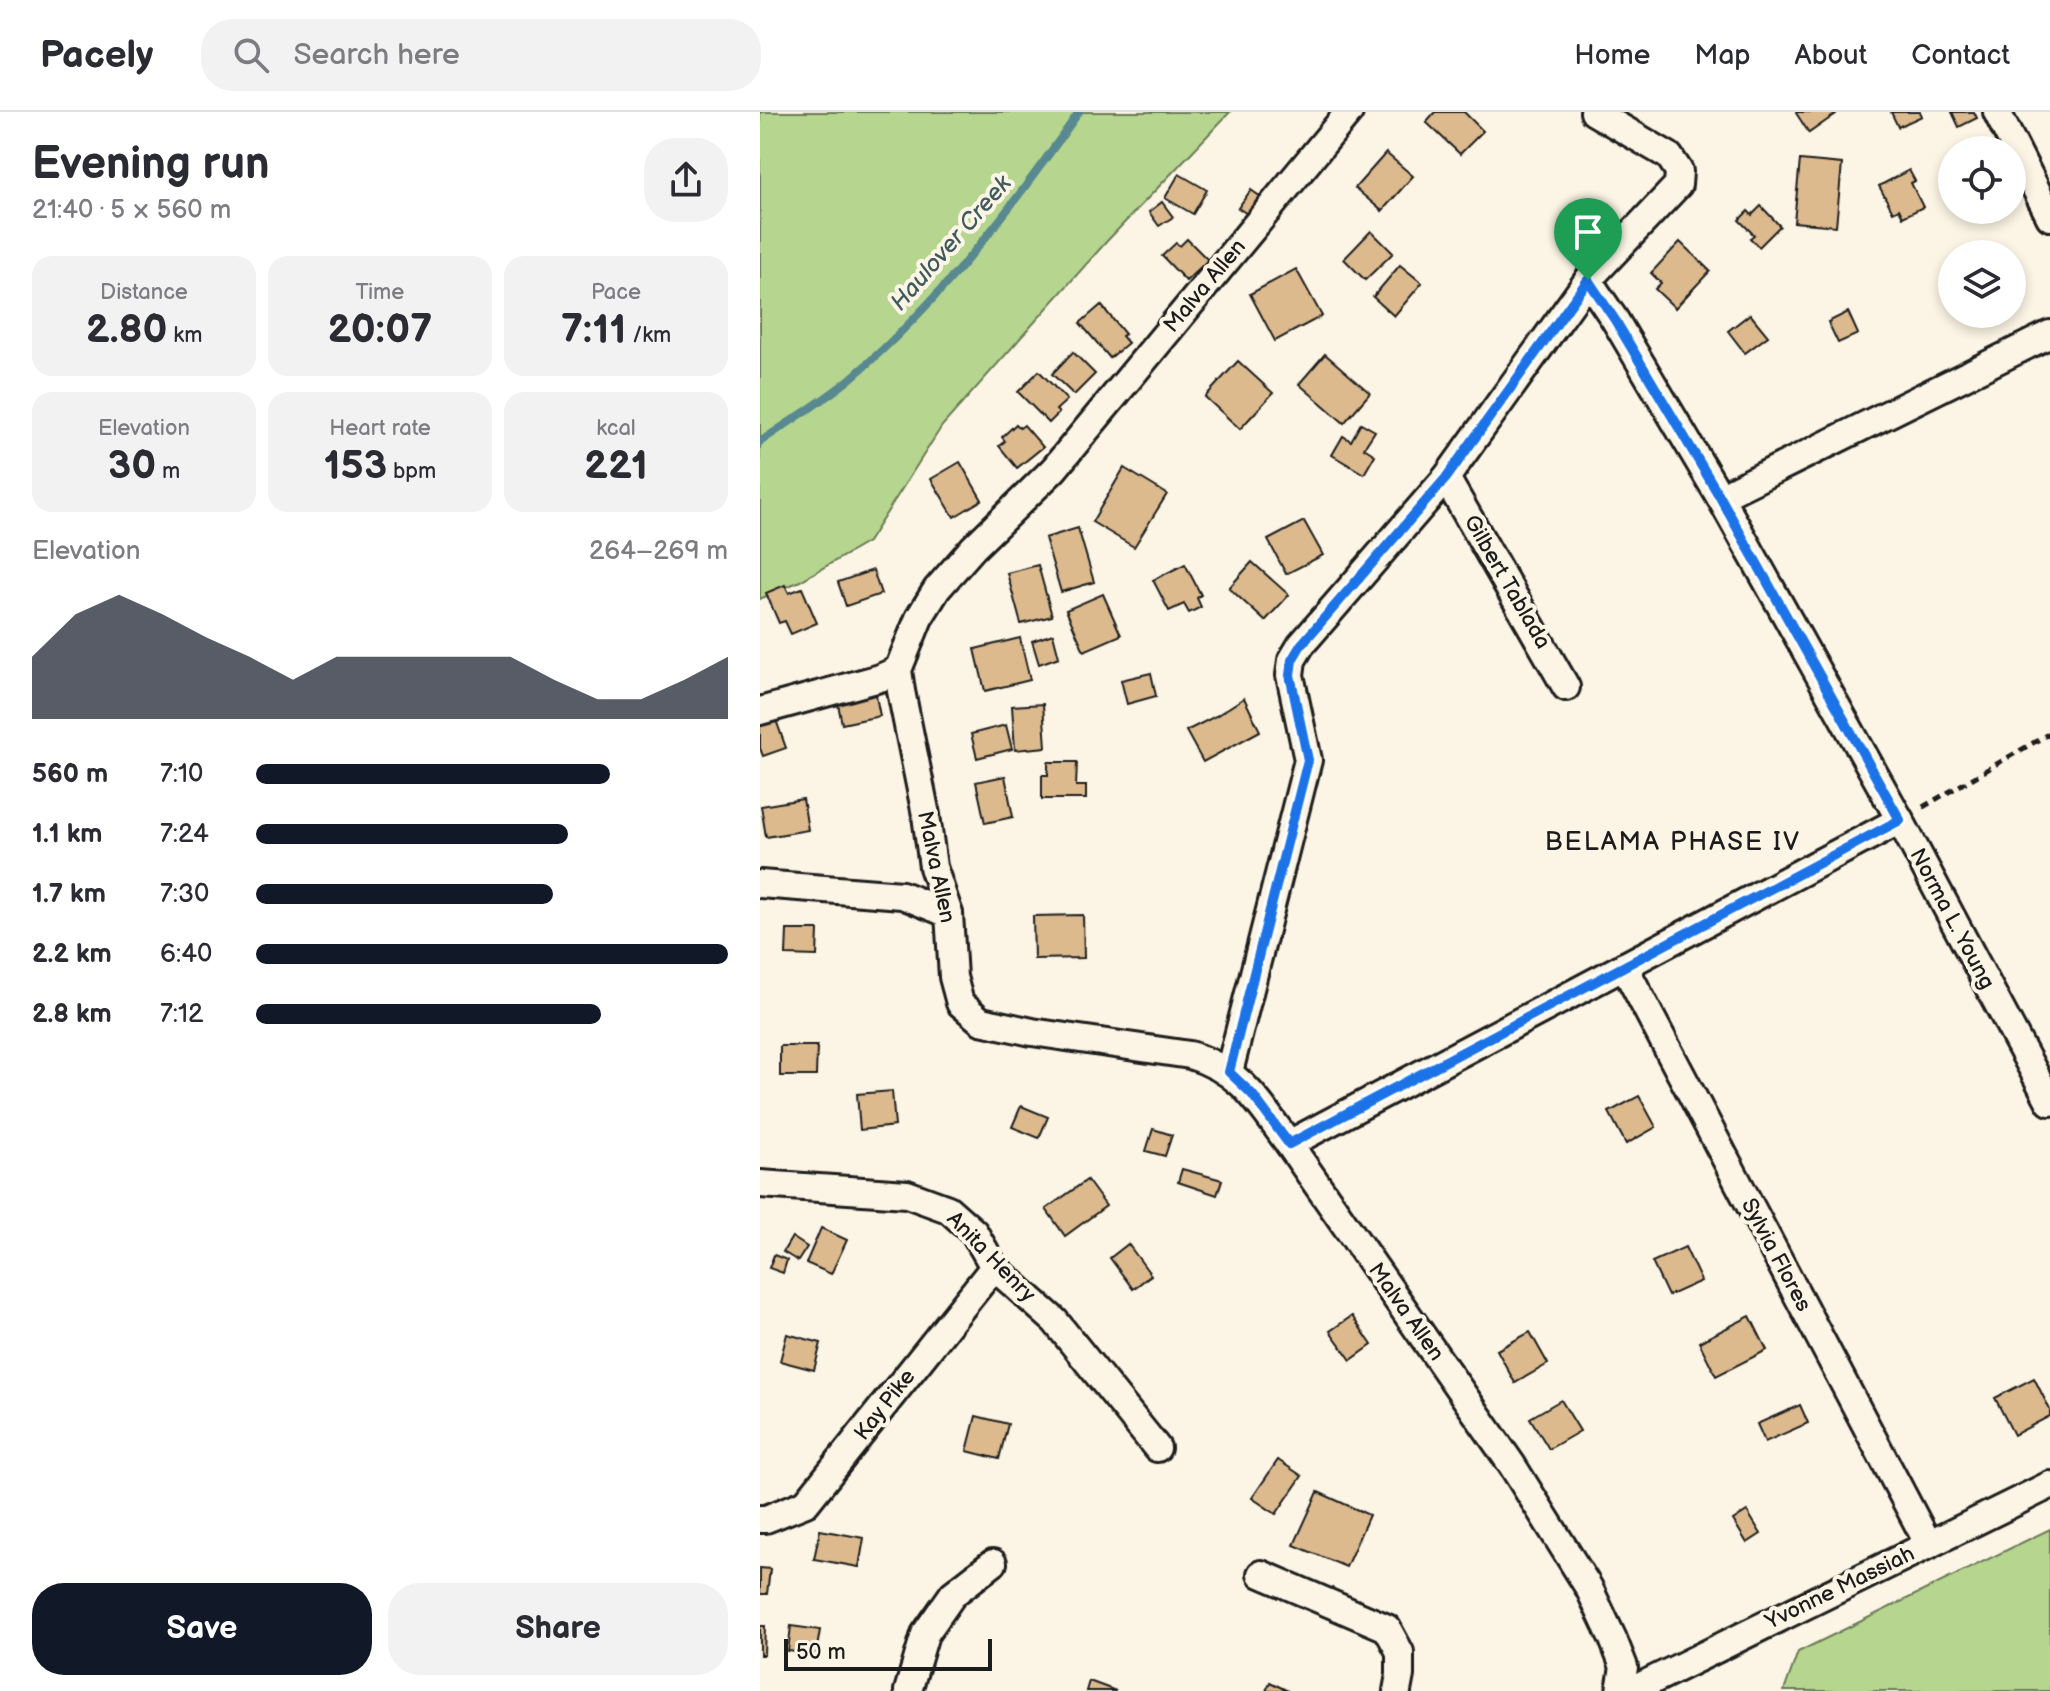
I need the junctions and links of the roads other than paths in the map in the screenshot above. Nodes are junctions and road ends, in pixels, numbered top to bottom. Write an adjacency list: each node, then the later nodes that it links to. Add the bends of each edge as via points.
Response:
1 (1349, 112): 9 (street, Malva Allen, via 1054,469 937,589)
2 (1594, 112): 5 (street, via 1669,156 1679,171 1678,185)
3 (1997, 112): 4 (street)
4 (2050, 217)
5 (1588, 280): 7 (street); 8 (street, Norma L. Young)
6 (2050, 334): 8 (street)
7 (1446, 478): 10 (street, Gilbert Tablada); 16 (street, via 1292,660 1290,675 1308,760)
8 (1720, 497): 12 (street, Norma L. Young)
9 (898, 670): 11 (street); 14 (street, Malva Allen, via 933,867)
10 (1566, 687)
11 (760, 711)
12 (1900, 820): 15 (street); 17 (street, Norma L. Young)
13 (760, 884): 14 (street, via 902,895)
14 (949, 914): 16 (street, Malva Allen, via 960,1003 981,1021 1190,1055)
15 (1624, 966): 18 (street); 24 (street, Sylvia Flores)
16 (1229, 1072): 18 (street, Malva Allen)
17 (2047, 1089)
18 (1289, 1144): 29 (street, Malva Allen, via 1512,1465 1589,1588 1624,1667)
19 (760, 1184): 20 (street, Anita Henry, via 907,1194 948,1209 974,1232)
20 (994, 1267): 21 (street, Anita Henry, via 1055,1321); 23 (street, Kay Pike, via 806,1503)
21 (1157, 1448)
22 (2050, 1485): 24 (street, Yvonne Massiah)
23 (760, 1519)
24 (1929, 1545): 30 (street, Yvonne Massiah)
25 (993, 1563): 27 (street, via 953,1594 925,1634)
26 (1261, 1574): 28 (street, via 1387,1628 1400,1652)
27 (908, 1691)
28 (1397, 1691)
29 (1620, 1691)
30 (1631, 1691)

